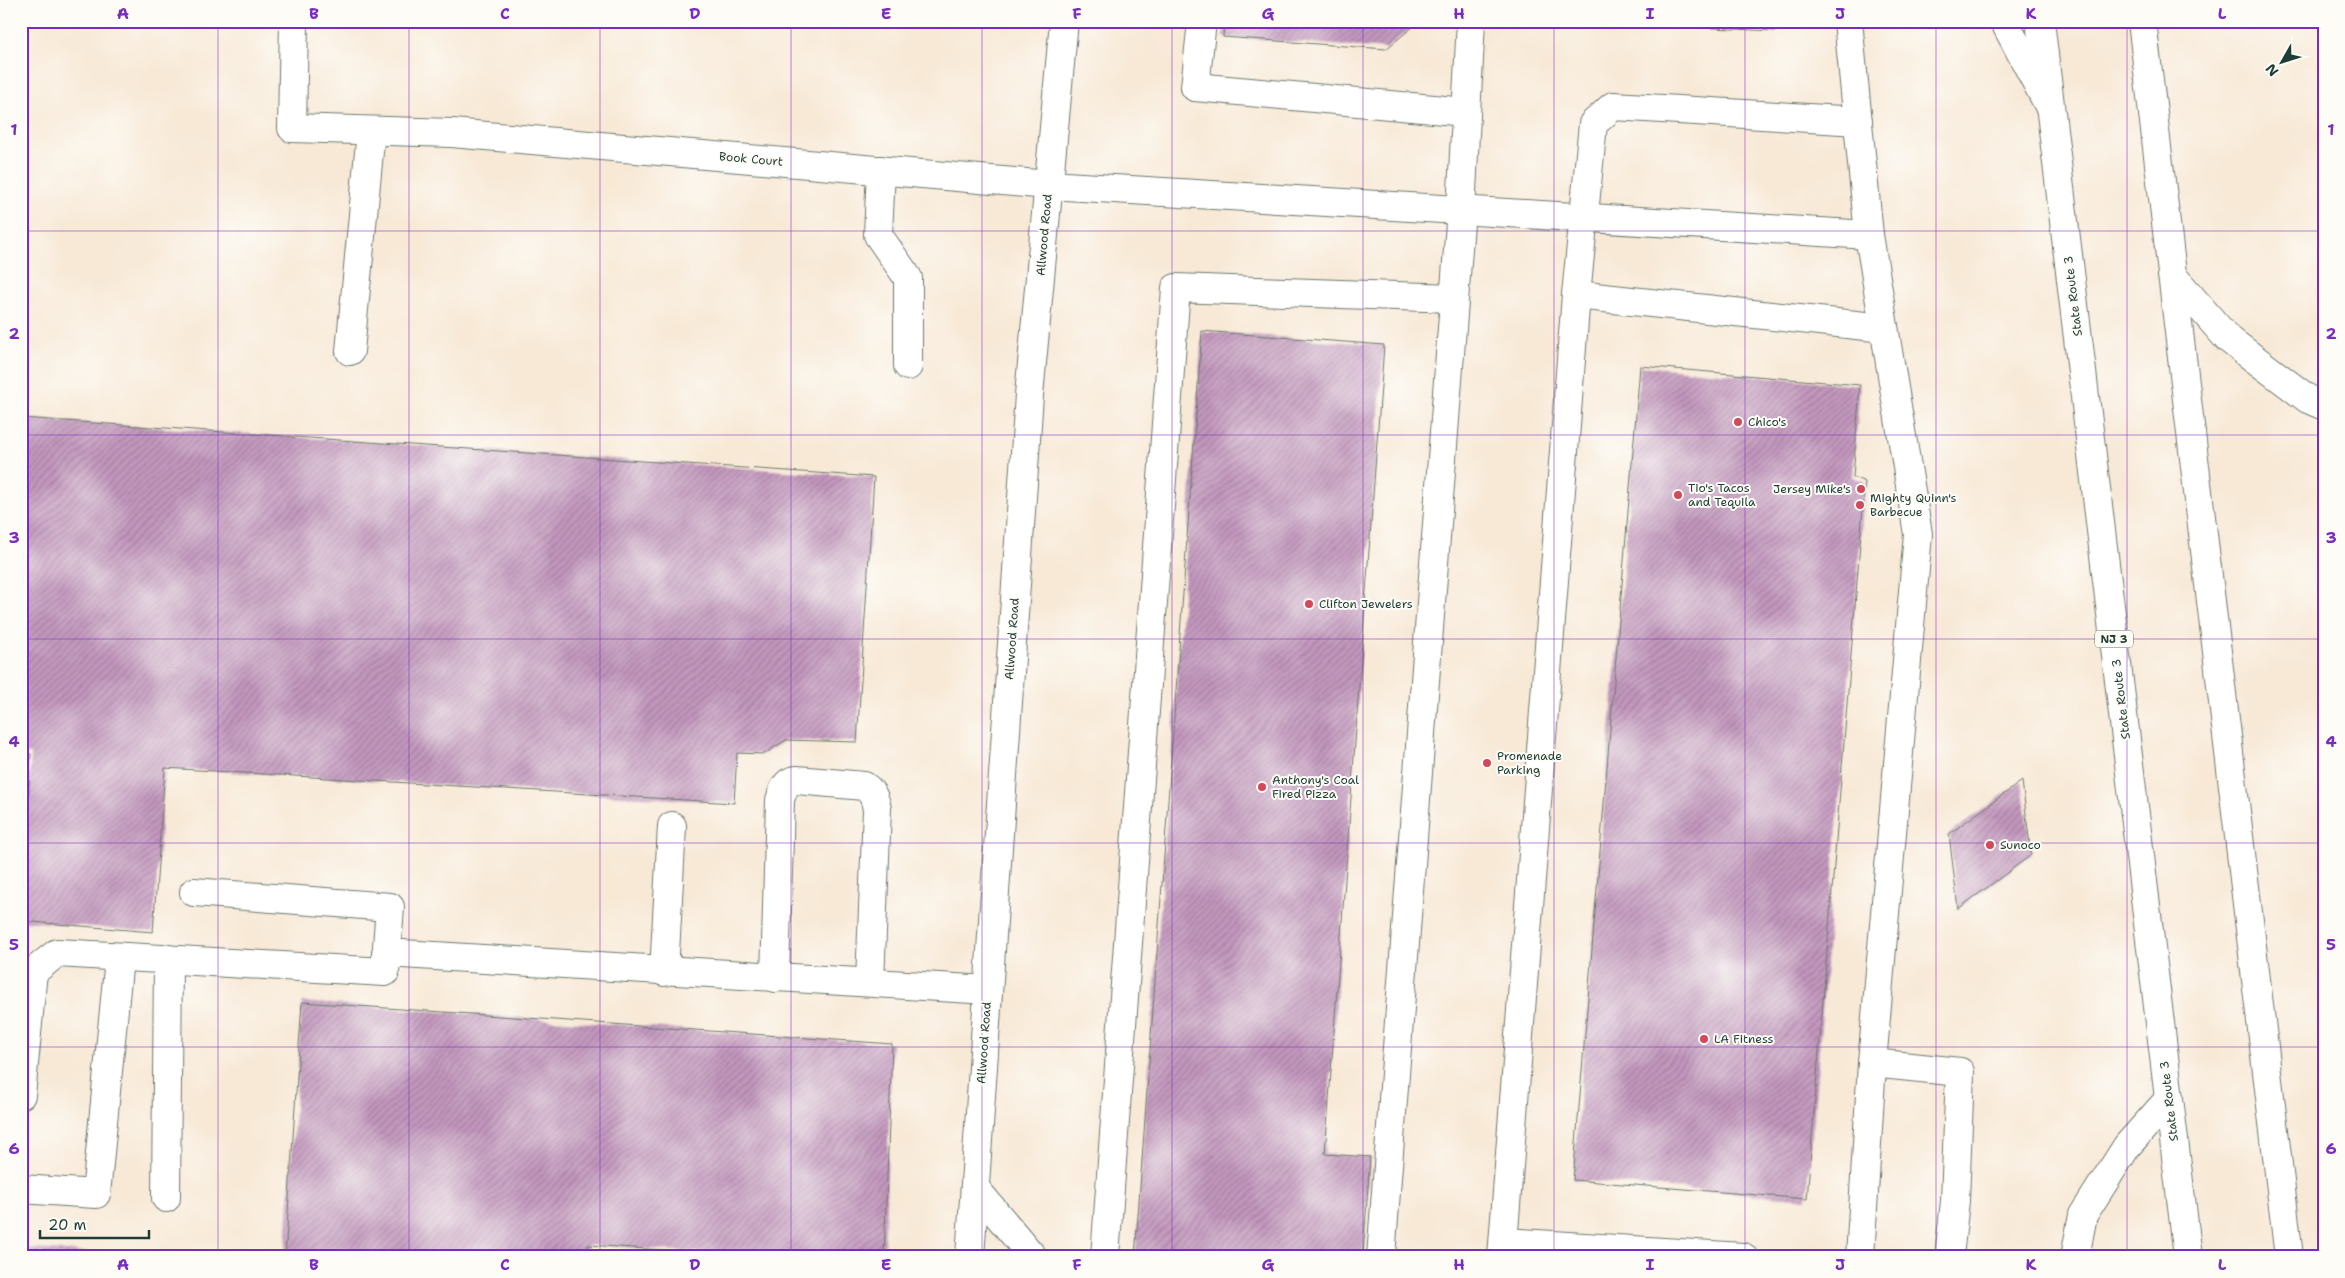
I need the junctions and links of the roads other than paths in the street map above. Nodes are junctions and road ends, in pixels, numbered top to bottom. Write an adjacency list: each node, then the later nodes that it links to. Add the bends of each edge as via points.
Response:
1 (294, 21): 12 (main road, Book Court, via 292,128)
2 (1064, 21): 14 (main road, Allwood Road)
3 (1202, 21): 10 (main road, via 1195,87)
4 (1471, 21): 10 (main road)
5 (1848, 21): 11 (main road)
6 (2004, 21): 9 (main road)
7 (2040, 21): 9 (main road, State Route 3 / NJ 3)
8 (2142, 21): 18 (main road)
9 (2050, 110): 36 (main road, State Route 3 / NJ 3)
10 (1466, 112): 15 (main road)
11 (1858, 121): 16 (main road, via 1614,106 1594,124); 17 (main road)
12 (371, 131): 13 (main road, Book Court, via 452,133); 22 (main road)
13 (881, 170): 14 (main road, Book Court); 23 (main road, via 878,235 908,278)
14 (1049, 185): 15 (main road, Book Court); 33 (main road, Allwood Road, via 1029,395)
15 (1462, 210): 16 (main road, Book Court); 20 (main road)
16 (1583, 218): 17 (main road, Book Court); 19 (main road)
17 (1869, 235): 21 (main road)
18 (2172, 275): 24 (main road, via 2227,338 2308,399); 50 (main road)
19 (1576, 295): 21 (main road); 40 (main road)
20 (1454, 298): 43 (main road, via 1176,288); 44 (main road)
21 (1884, 328): 34 (main road, via 1918,534)
22 (350, 351)
23 (908, 366)
24 (2324, 406)
25 (672, 826): 30 (main road)
26 (194, 892): 27 (main road, via 390,907)
27 (386, 953): 29 (main road, via 385,972); 30 (main road)
28 (119, 958): 29 (main road); 35 (main road, via 57,953 33,972); 38 (main road, via 96,1194)
29 (168, 959): 39 (main road)
30 (664, 972): 31 (main road)
31 (774, 978): 32 (main road); 32 (main road, via 780,800 783,788 797,780 864,786 876,801)
32 (870, 982): 33 (main road)
33 (988, 990): 37 (main road, Allwood Road)
34 (1872, 1063): 46 (main road); 47 (main road, via 1960,1072 1955,1201)
35 (21, 1095)
36 (2169, 1099): 48 (main road, via 2127,1146 2083,1215); 49 (main road, State Route 3 / NJ 3)
37 (975, 1188): 41 (main road, Allwood Road); 42 (main road)
38 (21, 1189)
39 (166, 1198)
40 (1504, 1249): 45 (main road)
41 (970, 1257)
42 (1033, 1257)
43 (1105, 1257)
44 (1381, 1257)
45 (1743, 1257)
46 (1860, 1257)
47 (1949, 1257)
48 (2075, 1257)
49 (2188, 1257)
50 (2289, 1257)

